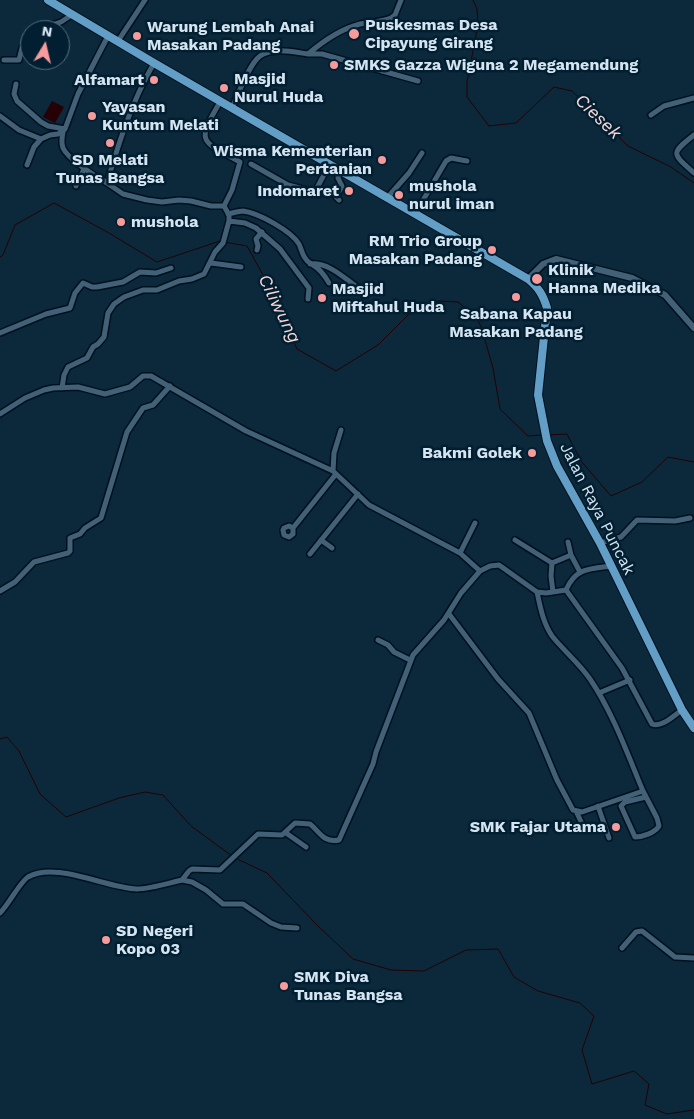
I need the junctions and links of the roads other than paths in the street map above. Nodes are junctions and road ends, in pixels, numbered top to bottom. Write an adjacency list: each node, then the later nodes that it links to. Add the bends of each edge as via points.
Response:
1 (48, 0): 4 (highway, Jalan Raya Puncak)
2 (145, 0): 7 (street)
3 (401, 0): 8 (street, via 391,18 348,28)
4 (73, 14): 5 (street); 6 (highway, Jalan Raya Puncak)
5 (64, 20)
6 (108, 36): 7 (highway, Jalan Raya Puncak); 19 (street, via 78,94)
7 (118, 41): 11 (highway, Jalan Raya Puncak)
8 (308, 54): 12 (street, via 322,54); 16 (street, via 279,51 262,54 244,80)
9 (20, 57): 10 (street, via 19,60)
10 (4, 60)
11 (154, 63): 15 (highway, Jalan Raya Puncak); 30 (street, via 120,137)
12 (418, 81)
13 (16, 84): 19 (street, via 14,94 17,101 41,122)
14 (694, 98): 17 (street, via 664,106)
15 (220, 102): 16 (highway, Jalan Raya Puncak); 34 (street, via 206,126 206,138 215,149 240,162)
16 (232, 108): 26 (highway, Jalan Raya Puncak)
17 (651, 114)
18 (0, 116): 21 (street, via 19,130)
19 (64, 130): 21 (street); 27 (street, via 64,149)
20 (694, 135): 29 (street, via 676,153)
21 (40, 139): 25 (street)
22 (422, 153): 32 (street)
23 (467, 162): 36 (street, via 447,160)
24 (251, 164): 26 (street, via 288,185 311,191 317,188)
25 (27, 165)
26 (329, 165): 28 (highway, Jalan Raya Puncak)
27 (84, 169): 30 (street); 31 (street)
28 (338, 170): 32 (highway, Jalan Raya Puncak); 33 (street, via 342,186 336,197)
29 (694, 173)
30 (107, 183): 34 (street, via 123,194 147,200)
31 (76, 186)
32 (388, 198): 36 (highway, Jalan Raya Puncak)
33 (339, 200)
34 (224, 206): 35 (street)
35 (228, 214): 37 (street); 41 (street, via 241,210 268,219 289,232)
36 (415, 214): 44 (highway, Jalan Raya Puncak)
37 (229, 221): 38 (street, via 251,225); 40 (street, via 223,243)
38 (262, 232): 39 (street, via 256,240); 47 (street, via 280,249 309,288)
39 (257, 250)
40 (211, 263): 42 (street); 51 (street, via 204,274 157,290 144,290 114,304 108,313 104,337 87,358 68,367)
41 (309, 264): 45 (street, via 314,265); 46 (street, via 328,267)
42 (241, 267)
43 (172, 268): 49 (street, via 156,273 140,272 123,282 97,287 82,283 70,308)
44 (528, 279): 48 (street, via 543,264 556,259 632,278 665,295); 62 (highway, Jalan Raya Puncak, via 543,294 547,308 538,388 547,441 557,466)
45 (328, 283)
46 (357, 287)
47 (308, 299)
48 (694, 328)
49 (0, 333)
50 (170, 386): 51 (street, via 146,375 130,387 105,394 84,388); 54 (street, via 246,431); 72 (street, via 153,405 143,408 130,426 102,518 70,538 68,553 34,562 15,582)
51 (62, 388): 52 (street, via 34,394)
52 (0, 414)
53 (341, 430): 54 (street, via 334,453)
54 (334, 473): 55 (street); 58 (street)
55 (358, 494): 59 (street); 64 (street, via 369,505)
56 (690, 518): 62 (street, via 637,520 621,537)
57 (475, 522): 64 (street)
58 (292, 528)
59 (321, 540): 63 (street); 65 (street)
60 (515, 540): 67 (street)
61 (568, 542): 66 (street)
62 (600, 543): 68 (highway, Jalan Raya Puncak)
63 (332, 548)
64 (460, 553): 69 (street)
65 (310, 554)
66 (571, 555): 67 (street); 70 (street)
67 (552, 563): 74 (street)
68 (612, 566): 70 (street); 80 (highway, Jalan Raya Puncak)
69 (480, 571): 73 (street, via 499,565); 75 (street, via 461,593)
70 (580, 572): 71 (street)
71 (566, 590): 74 (street); 78 (street)
72 (0, 591)
73 (537, 592): 74 (street); 79 (street, via 550,632 583,669)
74 (553, 592)
75 (449, 614): 77 (street); 84 (street, via 527,710 557,780)
76 (378, 640): 77 (street)
77 (410, 660): 86 (street, via 373,764 340,839 328,840 307,824 295,823)
78 (630, 680): 79 (street); 80 (street, via 654,725 662,724)
79 (598, 693): 82 (street, via 614,721)
80 (682, 710): 81 (highway, Jalan Raya Puncak)
81 (694, 728)
82 (645, 794): 82 (street, via 659,827 635,837 621,806); 83 (street)
83 (598, 806): 84 (street); 87 (street)
84 (576, 812): 85 (street)
85 (585, 830)
86 (286, 832): 88 (street); 89 (street, via 280,835 259,833 218,871 190,870)
87 (610, 838)
88 (306, 847)
89 (182, 880): 90 (street, via 137,889 60,872 43,872 26,878); 91 (street, via 206,890 223,904 243,904 271,923)
90 (0, 912)
91 (297, 928)
92 (622, 948): 93 (street, via 636,932 642,931 675,957)
93 (694, 958)

